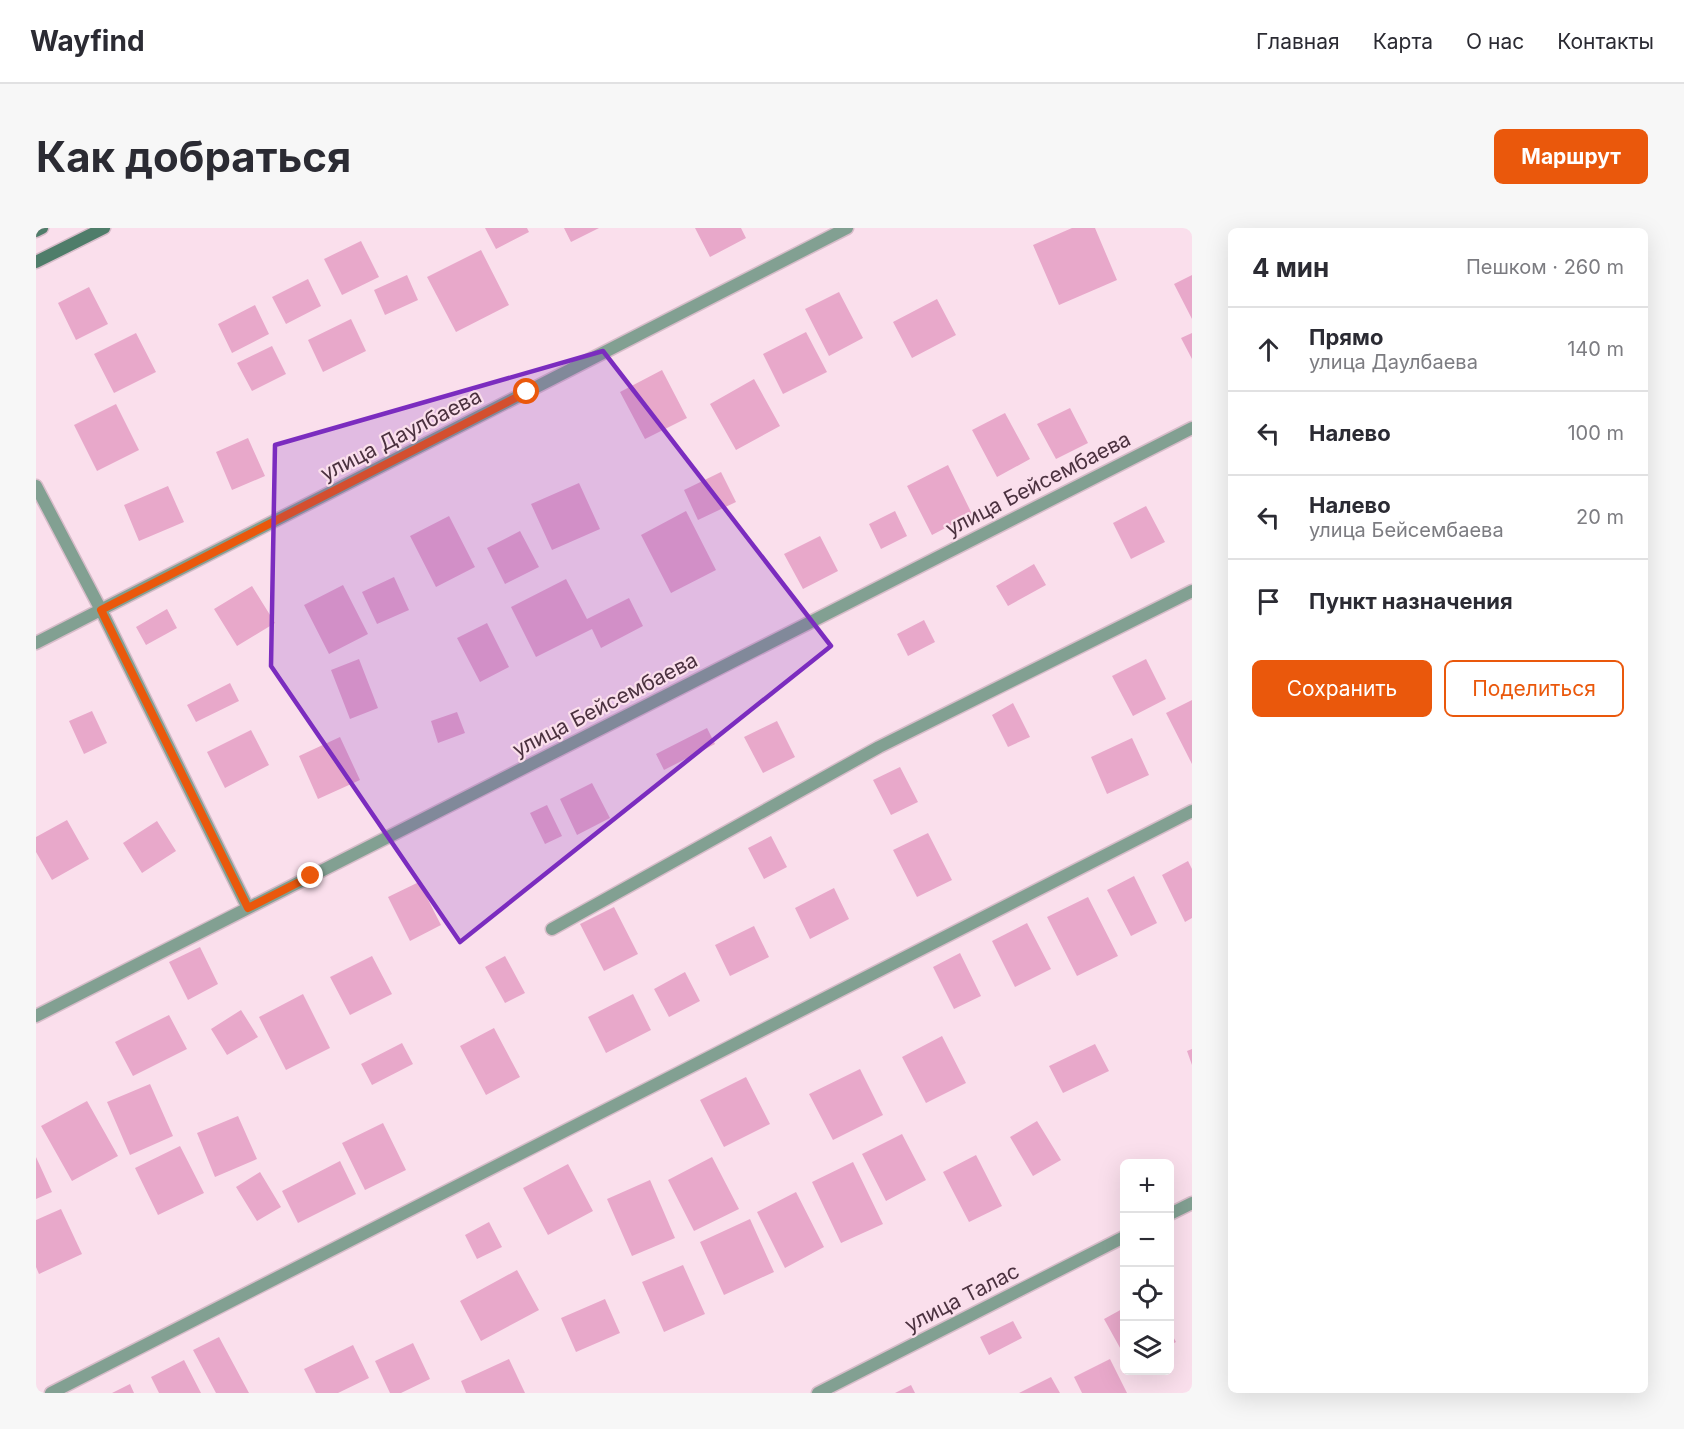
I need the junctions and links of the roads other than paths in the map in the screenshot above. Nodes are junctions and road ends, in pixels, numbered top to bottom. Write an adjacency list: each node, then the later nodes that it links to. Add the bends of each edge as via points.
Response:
1 (42, 228): 4 (street)
2 (104, 228): 5 (street)
3 (847, 228): 9 (street, улица Даулбаева)
4 (36, 231)
5 (36, 262)
6 (1192, 428): 12 (street, улица Бейсембаева)
7 (36, 486): 9 (street)
8 (1192, 591): 13 (street, via 879,747)
9 (101, 610): 10 (street, улица Даулбаева); 12 (street)
10 (36, 643)
11 (1192, 811): 18 (street)
12 (248, 908): 14 (street, улица Бейсембаева)
13 (552, 929)
14 (36, 1016)
15 (1192, 1203): 16 (street)
16 (1172, 1213)
17 (1120, 1240): 19 (street, улица Талас)
18 (51, 1393)
19 (818, 1393)

